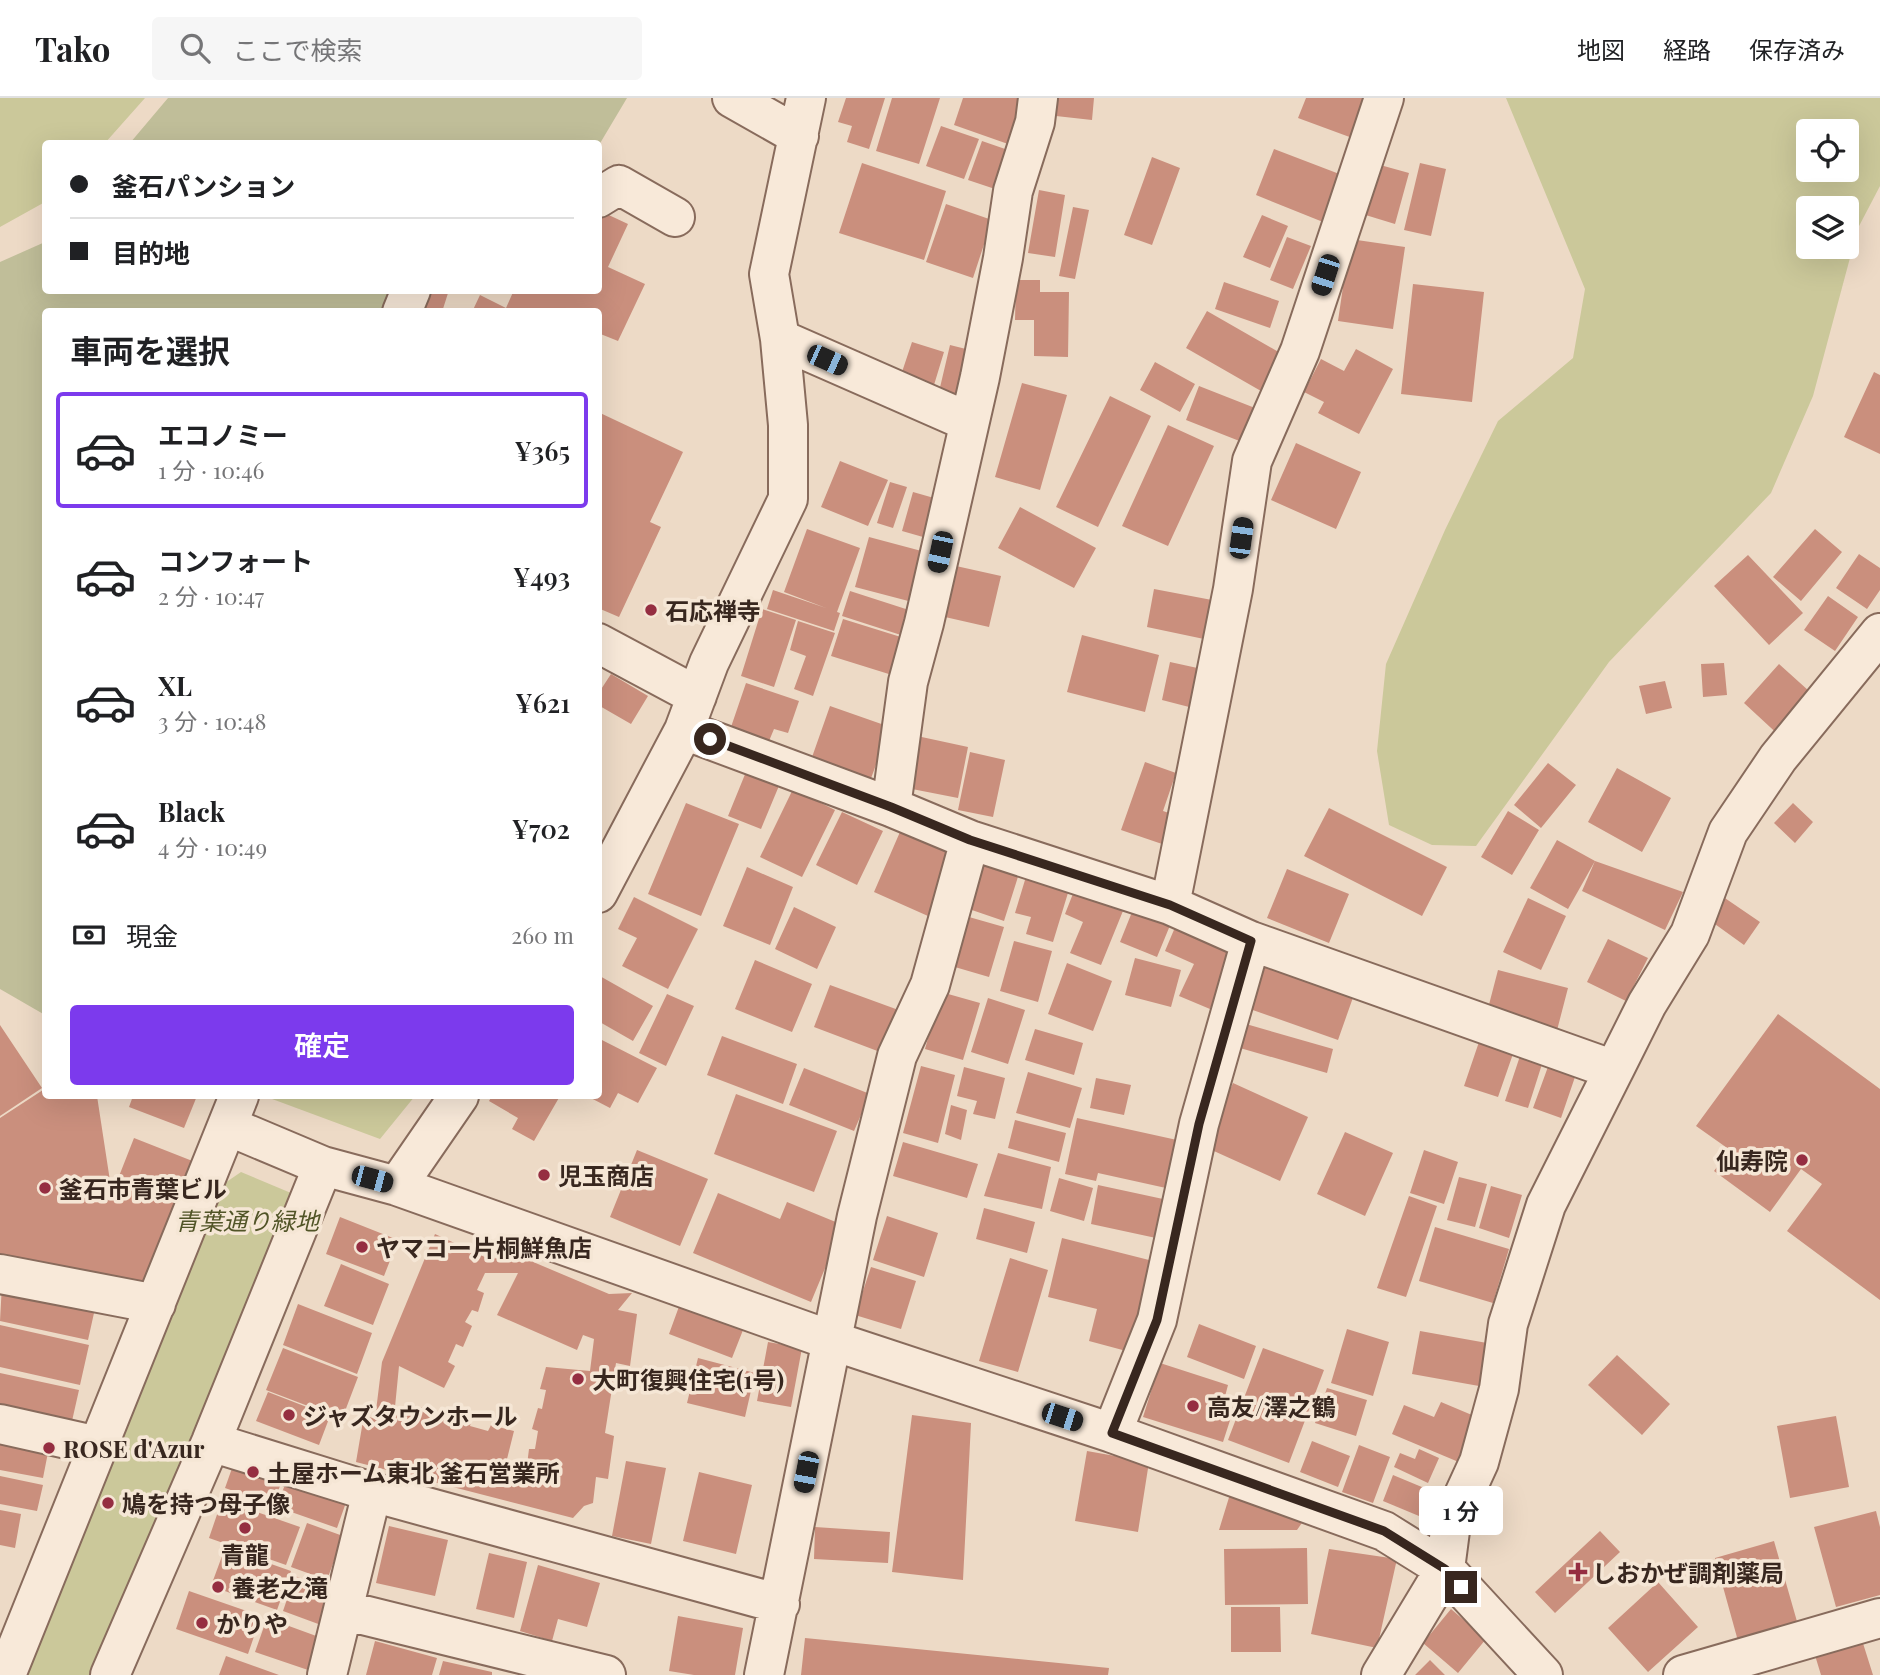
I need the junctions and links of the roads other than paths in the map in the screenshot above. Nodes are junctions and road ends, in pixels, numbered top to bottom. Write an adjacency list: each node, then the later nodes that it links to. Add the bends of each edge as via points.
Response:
1 (732, 98): 5 (street)
2 (806, 98): 5 (street)
3 (1038, 98): 9 (street, via 1013,191)
4 (1384, 98): 16 (street, via 1300,351 1252,461 1233,589)
5 (799, 136): 8 (street, via 769,274)
6 (602, 196): 7 (street, via 619,185)
7 (675, 217)
8 (780, 339): 9 (street); 12 (street, via 788,425 788,499 709,663)
9 (969, 422): 13 (street, via 908,682)
10 (1880, 633): 18 (street, via 1778,758 1728,832 1690,934)
11 (602, 646): 12 (street)
12 (691, 713): 13 (street); 15 (street)
13 (891, 807): 14 (street)
14 (970, 840): 16 (street); 25 (street, via 930,985 897,1056 857,1216)
15 (602, 885)
16 (1170, 905): 17 (street)
17 (1251, 941): 18 (street); 27 (street, via 1199,1124 1157,1320)
18 (1614, 1070): 31 (street, via 1546,1205 1508,1324 1499,1389 1479,1462 1451,1523)
19 (457, 1099): 22 (street)
20 (234, 1111): 21 (street); 24 (street)
21 (323, 1166): 22 (street); 28 (street)
22 (397, 1185): 25 (street)
23 (0, 1274): 24 (street)
24 (156, 1304): 29 (street)
25 (833, 1341): 27 (street); 32 (street)
26 (0, 1423): 29 (street)
27 (1112, 1433): 31 (street, via 1384,1531)
28 (212, 1442): 30 (street); 36 (street)
29 (98, 1446): 35 (street)
30 (372, 1492): 32 (street); 33 (street)
31 (1445, 1569): 40 (street); 41 (street)
32 (779, 1604): 39 (street)
33 (343, 1610): 37 (street); 38 (street)
34 (1880, 1618): 42 (street)
35 (6, 1675)
36 (110, 1675)
37 (327, 1675)
38 (606, 1675)
39 (764, 1675)
40 (1381, 1675)
41 (1543, 1675)
42 (1683, 1675)

